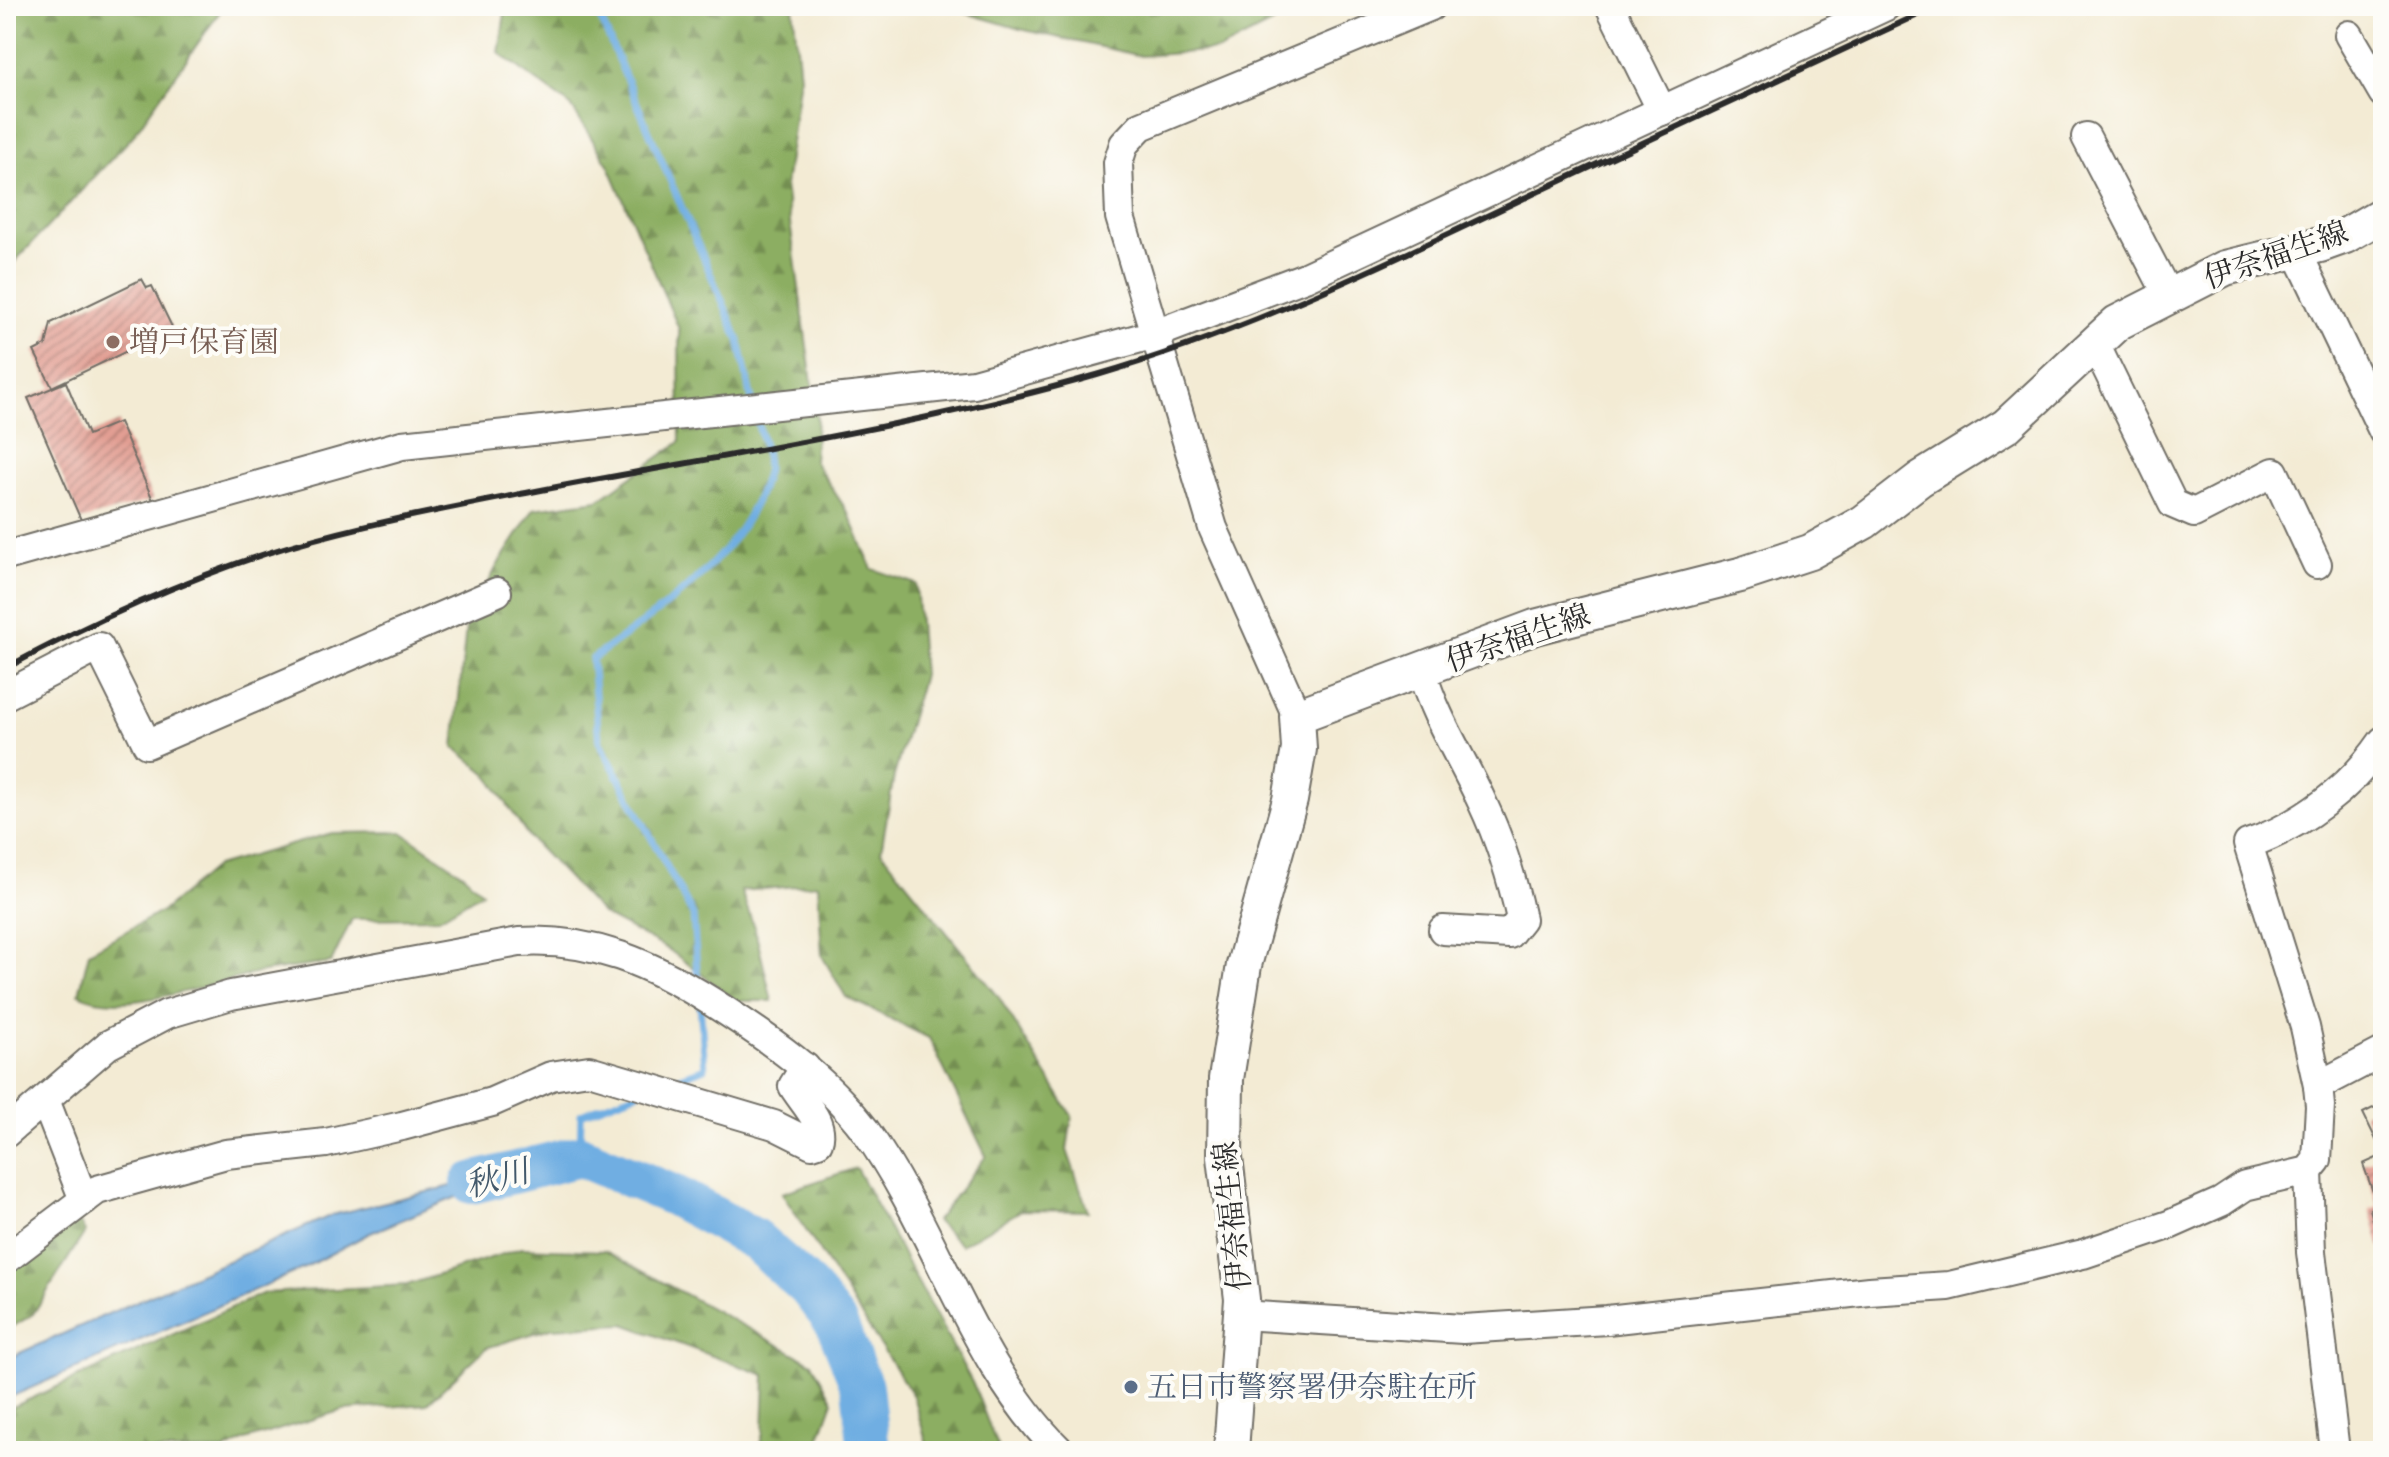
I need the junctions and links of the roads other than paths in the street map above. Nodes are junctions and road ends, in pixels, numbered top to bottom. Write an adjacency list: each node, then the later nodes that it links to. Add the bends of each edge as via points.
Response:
1 (1431, 6): 11 (street, via 1141,126 1124,144 1118,163 1120,217)
2 (1610, 6): 6 (street)
3 (1886, 6): 6 (street)
4 (2349, 35): 5 (street)
5 (2383, 93)
6 (1662, 111): 11 (street, via 1305,277)
7 (2086, 137): 10 (street)
8 (2383, 214): 9 (main road, 伊奈福生線, via 2345,236)
9 (2296, 250): 10 (main road, 伊奈福生線, via 2242,262); 13 (street)
10 (2168, 295): 12 (main road, 伊奈福生線)
11 (1155, 334): 14 (street, via 974,384 402,445); 19 (street, via 1213,528)
12 (2094, 342): 15 (street, via 2173,504 2194,513 2274,472); 17 (main road, 伊奈福生線, via 2006,426 1810,552 1535,627)
13 (2383, 431)
14 (6, 556)
15 (2317, 564)
16 (497, 592): 18 (street, via 147,744 99,647)
17 (1422, 672): 19 (main road, 伊奈福生線); 21 (street, via 1508,862 1521,919 1509,934)
18 (6, 695)
19 (1297, 716): 30 (main road, 伊奈福生線, via 1299,749 1290,800 1244,965 1226,1079 1225,1157)
20 (2381, 747): 24 (street, via 2340,790 2295,825 2248,844)
21 (1443, 930)
22 (2383, 1052): 24 (street)
23 (805, 1067): 25 (street, via 652,968 597,948 534,941 284,984 185,1007 108,1045); 28 (street, via 793,1086 818,1124 821,1135 812,1144 774,1125 589,1070 551,1076 492,1102 402,1126 326,1143 226,1154 97,1190); 31 (street, via 871,1140 1016,1400)
24 (2318, 1086): 27 (street, via 2317,1160)
25 (45, 1100): 26 (street); 28 (street)
26 (6, 1133)
27 (2308, 1171): 30 (street, via 2245,1186 2169,1225 2083,1254 1949,1286 1463,1329); 33 (street, via 2311,1252)
28 (84, 1200): 29 (street)
29 (6, 1259)
30 (1241, 1315): 32 (main road, 伊奈福生線)
31 (1060, 1451)
32 (1231, 1451)
33 (2335, 1451)

